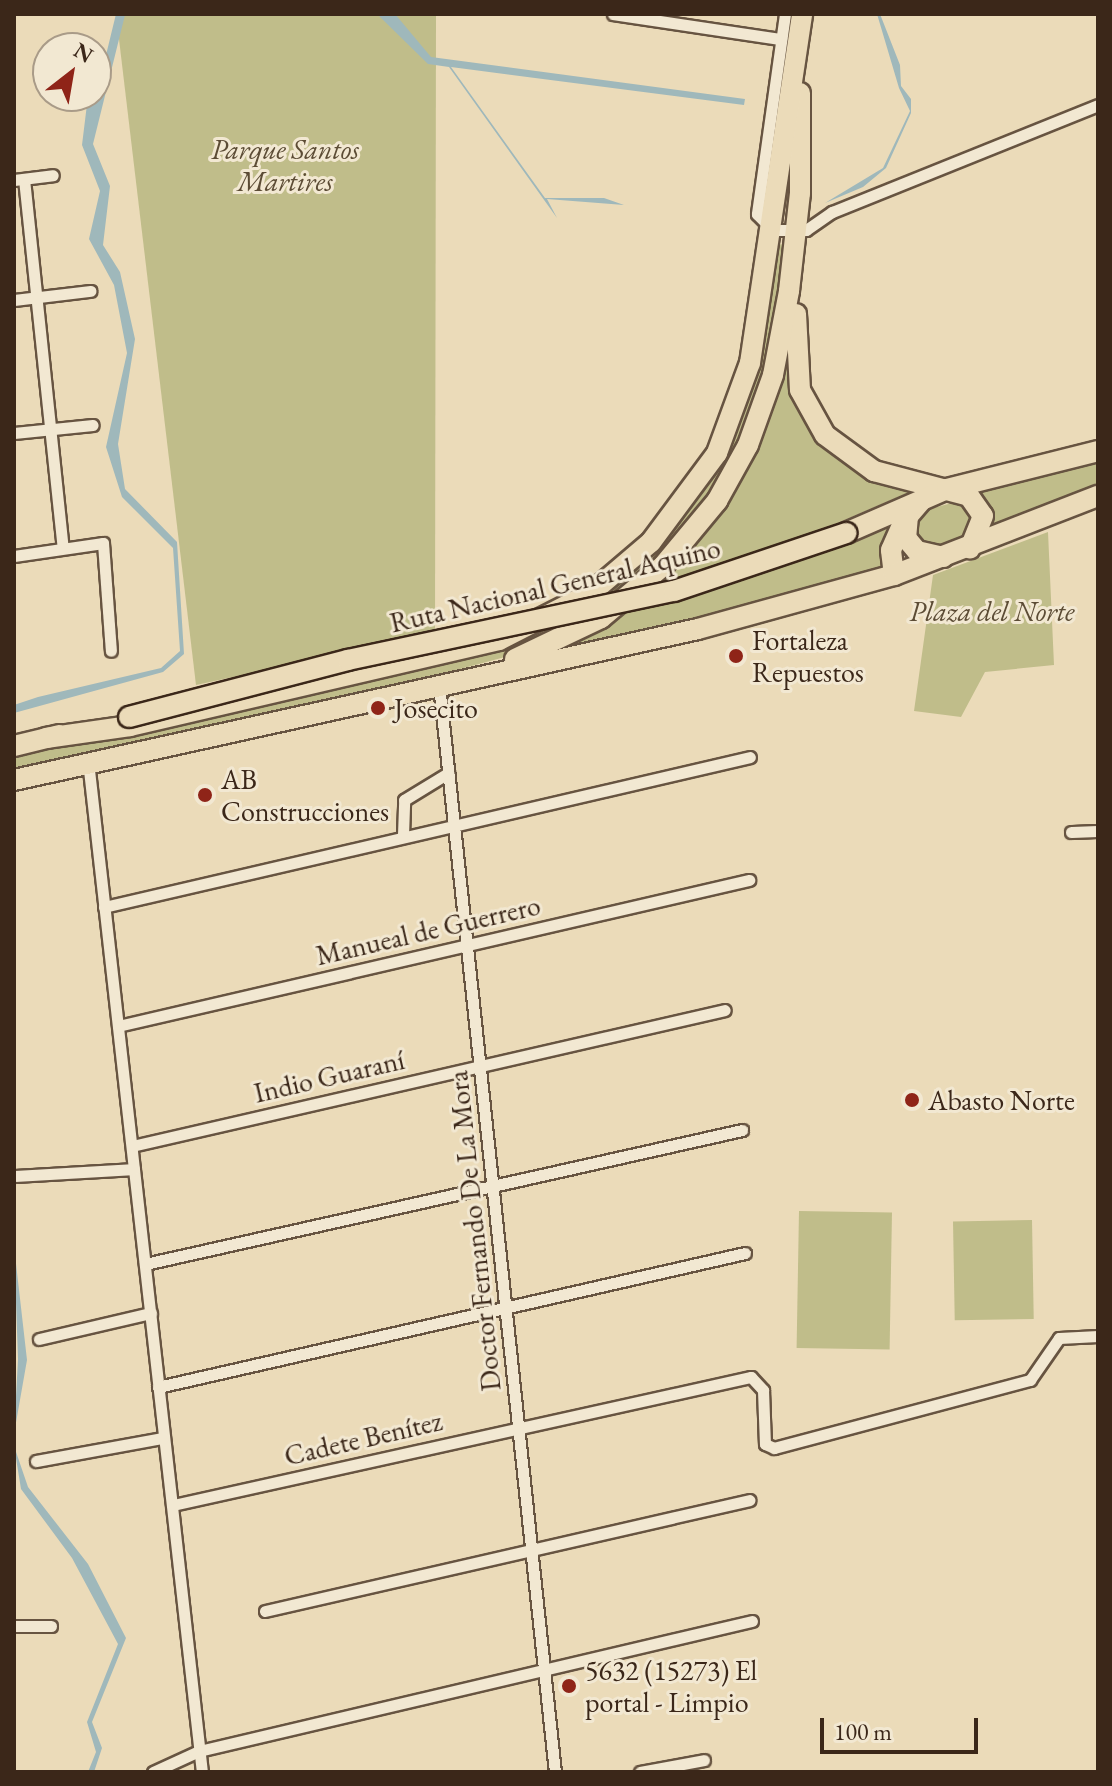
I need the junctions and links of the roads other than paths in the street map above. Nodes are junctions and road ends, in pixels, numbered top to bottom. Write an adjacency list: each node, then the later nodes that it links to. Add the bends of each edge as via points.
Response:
1 (613, 14): 4 (street)
2 (785, 14): 4 (street)
3 (802, 14): 4 (highway)
4 (789, 46): 8 (highway); 9 (highway)
5 (1098, 105): 9 (street)
6 (53, 175): 7 (street)
7 (19, 179): 12 (street)
8 (773, 230): 9 (street); 29 (highway, via 750,363 717,453 668,525 591,593 487,643 130,726)
9 (795, 234): 11 (highway)
10 (90, 291): 12 (street)
11 (789, 291): 18 (highway, via 800,390 825,435 874,471); 28 (highway, via 752,435 730,482 685,543 601,618)
12 (37, 298): 13 (street); 15 (street)
13 (14, 300)
14 (93, 425): 15 (street)
15 (50, 429): 16 (street); 22 (street)
16 (14, 433)
17 (1098, 451): 18 (highway, Ruta Nacional General Aquino)
18 (947, 489): 20 (highway, Ruta Nacional General Aquino); 23 (highway, via 969,496 983,516)
19 (1098, 496): 23 (highway)
20 (922, 500): 21 (highway); 29 (highway, Ruta Nacional General Aquino, bridge, via 846,533 674,591 335,663)
21 (908, 516): 25 (highway, via 910,544); 26 (highway, via 891,550)
22 (63, 547): 24 (street); 27 (street, via 97,539 105,545)
23 (970, 548): 25 (highway)
24 (14, 556)
25 (944, 557): 26 (highway)
26 (894, 575): 28 (highway, via 698,629)
27 (111, 651)
28 (443, 684): 32 (highway); 33 (street, Doctor Fernando De La Mora)
29 (46, 738): 30 (highway, Ruta Nacional General Aquino)
30 (14, 746)
31 (750, 757): 35 (street)
32 (88, 761): 34 (highway); 40 (street)
33 (448, 773): 35 (street, Doctor Fernando De La Mora); 38 (street, via 404,800)
34 (14, 780)
35 (454, 823): 38 (street); 41 (street, Doctor Fernando De La Mora)
36 (1098, 831): 37 (street)
37 (1071, 832)
38 (403, 835): 40 (street)
39 (749, 880): 41 (street, Manueal de Guerrero)
40 (104, 907): 43 (street)
41 (466, 946): 43 (street, Manueal de Guerrero); 44 (street, Doctor Fernando De La Mora)
42 (725, 1010): 44 (street, Indio Guaraní)
43 (118, 1026): 46 (street)
44 (480, 1066): 46 (street, Indio Guaraní); 49 (street, Doctor Fernando De La Mora)
45 (742, 1130): 49 (street)
46 (132, 1146): 47 (street)
47 (134, 1169): 48 (street); 51 (street)
48 (16, 1176)
49 (493, 1186): 51 (street); 52 (street, Doctor Fernando De La Mora)
50 (745, 1253): 52 (street)
51 (145, 1264): 53 (street)
52 (506, 1307): 56 (street); 57 (street, Doctor Fernando De La Mora)
53 (151, 1313): 55 (street); 56 (street)
54 (1098, 1336): 57 (street, Cadete Benítez, via 1059,1338 1030,1380 774,1448 765,1444 763,1390 751,1377)
55 (39, 1339)
56 (158, 1387): 58 (street)
57 (520, 1428): 61 (street, Cadete Benítez); 62 (street, Doctor Fernando De La Mora)
58 (163, 1438): 59 (street); 61 (street)
59 (36, 1461)
60 (749, 1500): 62 (street)
61 (173, 1505): 68 (street)
62 (533, 1548): 63 (street); 67 (street, Doctor Fernando De La Mora)
63 (265, 1611)
64 (752, 1621): 67 (street)
65 (14, 1626): 66 (street)
66 (51, 1626)
67 (547, 1668): 68 (street); 72 (street, Doctor Fernando De La Mora)
68 (199, 1751): 70 (street); 71 (street)
69 (704, 1760): 73 (street)
70 (153, 1772)
71 (202, 1772)
72 (555, 1772)
73 (640, 1772)

